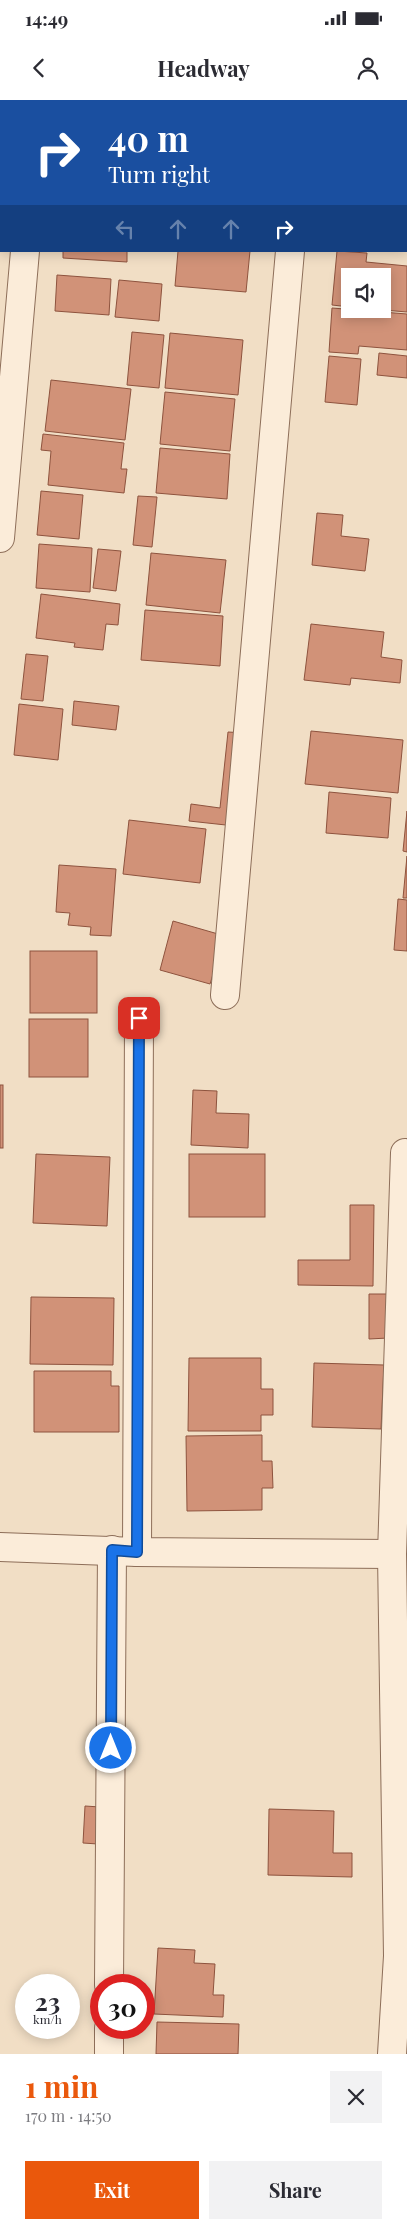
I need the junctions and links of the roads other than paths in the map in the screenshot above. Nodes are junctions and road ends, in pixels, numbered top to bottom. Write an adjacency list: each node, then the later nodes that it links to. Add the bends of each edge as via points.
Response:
1 (25, 252): 3 (street)
2 (290, 252): 4 (street)
3 (0, 538)
4 (225, 995)
5 (139, 1018): 8 (street)
6 (405, 1153): 9 (street)
7 (0, 1548): 8 (street)
8 (125, 1551): 9 (street); 11 (street)
9 (392, 1554): 10 (street)
10 (402, 1956): 14 (street)
11 (109, 1974)
12 (109, 2039): 13 (street)
13 (109, 2054)
14 (392, 2054)

